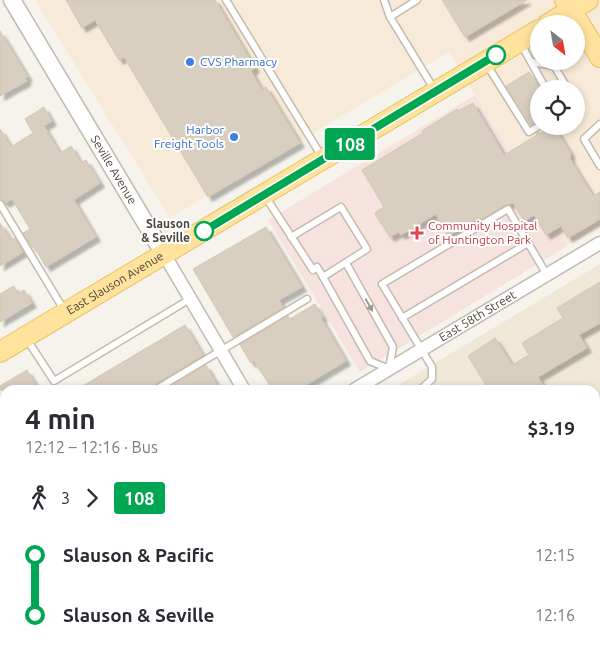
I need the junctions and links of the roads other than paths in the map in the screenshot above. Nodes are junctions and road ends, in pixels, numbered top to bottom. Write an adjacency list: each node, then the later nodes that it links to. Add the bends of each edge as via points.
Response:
1 (12, 0): 23 (street, Seville Avenue)
2 (226, 0): 16 (lane)
3 (384, 0): 7 (lane)
4 (417, 0): 7 (lane)
5 (575, 3): 6 (main road); 10 (main road)
6 (560, 15)
7 (390, 17): 13 (lane)
8 (530, 35): 9 (main road, East Slauson Avenue)
9 (519, 42): 11 (lane); 12 (main road, East Slauson Avenue)
10 (600, 57)
11 (530, 59)
12 (484, 62): 13 (main road, East Slauson Avenue); 15 (lane)
13 (436, 92): 16 (main road, East Slauson Avenue)
14 (600, 124): 17 (lane, via 584,139)
15 (530, 131)
16 (324, 160): 18 (main road, East Slauson Avenue)
17 (600, 166)
18 (265, 194): 20 (lane); 23 (main road, East Slauson Avenue)
19 (0, 204): 29 (lane)
20 (291, 237): 24 (lane, via 341,207 367,250); 26 (lane, via 313,270 317,267)
21 (600, 243): 25 (street, East 58th Street)
22 (528, 244): 25 (lane); 30 (lane); 30 (lane, via 508,209 382,284)
23 (164, 254): 27 (street, Seville Avenue); 29 (main road, East Slauson Avenue)
24 (346, 263): 26 (lane); 35 (lane, one-way to 35, via 393,347)
25 (547, 275): 33 (street, East 58th Street)
26 (323, 276): 35 (lane, via 370,361)
27 (190, 299): 31 (lane, via 54,381); 32 (street, Seville Avenue)
28 (306, 299): 32 (lane)
29 (66, 313): 31 (main road, East Slauson Avenue)
30 (402, 318): 33 (lane)
31 (26, 337): 34 (main road, East Slauson Avenue)
32 (221, 350): 36 (lane); 37 (street, Seville Avenue)
33 (422, 350): 35 (street, East 58th Street); 39 (lane, via 432,367 432,379)
34 (0, 352)
35 (389, 370): 38 (street, East 58th Street)
36 (163, 385)
37 (241, 385)
38 (363, 385)
39 (425, 385)

